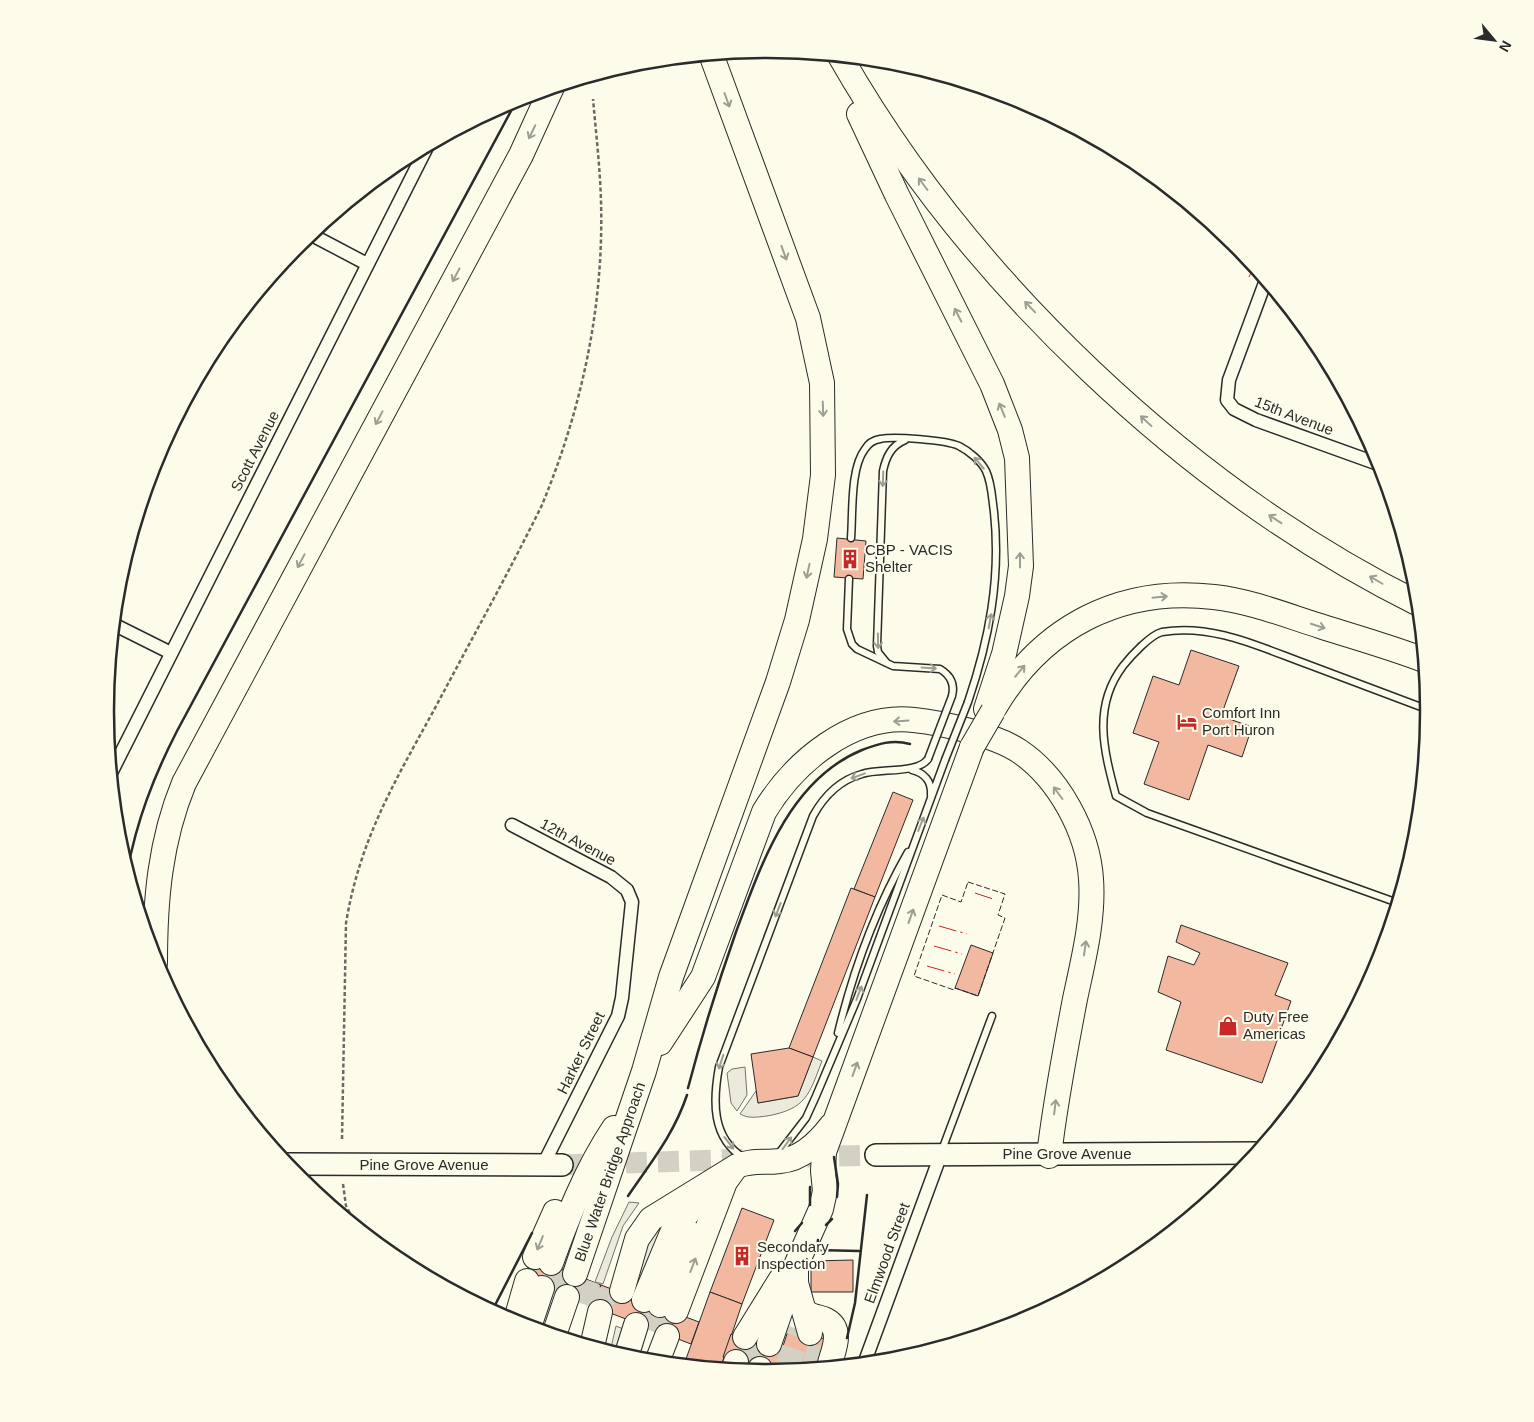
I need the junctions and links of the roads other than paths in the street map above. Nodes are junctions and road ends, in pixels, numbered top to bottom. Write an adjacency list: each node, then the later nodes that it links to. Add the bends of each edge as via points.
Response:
1 (714, 60): 31 (highway, one-way to 31, via 808,318 822,383 823,475 816,532 798,620 671,977)
2 (835, 61): 18 (highway, one-way to 2, via 1004,654 1021,566 1019,474 1010,430 981,359 897,195)
3 (844, 62): 13 (highway, one-way to 3, via 1316,545 1258,507 1153,428 1050,329 964,236 892,141)
4 (548, 95): 28 (highway, one-way to 28, via 521,155 184,783 162,855)
5 (422, 156): 7 (street, Scott Avenue)
6 (317, 238): 7 (street)
7 (367, 264): 15 (street, Scott Avenue)
8 (1264, 287): 10 (street, 15th Avenue, via 1229,380 1227,400 1234,409 1256,420)
9 (906, 440): 11 (lane, via 876,440 860,456 856,469); 17 (lane, one-way to 17, via 890,452 883,471 877,646); 18 (lane, one-way to 9, via 985,648 995,592 996,533 990,483 978,461 960,446 939,440)
10 (1372, 463)
11 (851, 538)
12 (849, 579): 17 (lane, via 849,637 857,649)
13 (1411, 599)
14 (119, 627): 15 (street)
15 (171, 653): 21 (street, Scott Avenue)
16 (1418, 658): 18 (highway, one-way to 16, via 1065,629 1106,609 1160,596 1209,596 1248,603)
17 (886, 662): 22 (lane, one-way to 22, bridge, via 901,667 940,670 952,684 952,696 928,758 921,766)
18 (982, 707): 20 (highway, bridge)
19 (1420, 707): 27 (lane, via 1235,637 1197,630 1160,632 1133,652 1113,679 1101,728 1116,796 1147,813)
20 (961, 757): 23 (lane); 33 (highway, one-way to 20)
21 (116, 763)
22 (906, 768): 23 (lane, via 926,777 932,789); 41 (lane, one-way to 41, via 850,778 832,790 813,816 715,1087 717,1123 738,1154)
23 (931, 798): 25 (lane, one-way to 23)
24 (512, 825): 26 (street, 12th Avenue, via 611,878)
25 (914, 840): 30 (lane, one-way to 25, via 857,999); 30 (lane, via 882,904 847,996)
26 (627, 890): 40 (street, Harker Street, via 632,910 618,1016)
27 (1392, 900)
28 (155, 941)
29 (992, 1016): 36 (lane)
30 (834, 1049): 41 (lane, one-way to 30, via 782,1151 806,1118)
31 (644, 1071): 32 (highway, Blue Water Bridge Approach); 38 (highway, one-way to 31, via 1056,1097 1085,950 1090,908 1091,879 1082,838 1063,799 1019,751 986,736 917,720 874,725 835,740 797,768 784,783 757,829 704,977)
32 (634, 1100): 34 (highway); 42 (highway, Blue Water Bridge Approach)
33 (839, 1114): 41 (highway, via 825,1134 806,1151 788,1160); 43 (highway, via 822,1161 823,1199 808,1236)
34 (614, 1128): 42 (highway, via 605,1145); 42 (highway, one-way to 42, via 572,1181 549,1224)
35 (1248, 1152): 38 (main road, Pine Grove Avenue)
36 (941, 1154): 37 (main road, Pine Grove Avenue); 38 (main road, Pine Grove Avenue); 56 (street, Elmwood Street)
37 (876, 1155)
38 (1049, 1156)
39 (297, 1164): 40 (main road, Pine Grove Avenue)
40 (553, 1165)
41 (739, 1169): 41 (highway, one-way to 41, via 687,1211 672,1233 660,1306 725,1182); 42 (highway, via 651,1219 637,1238)
42 (577, 1274)
43 (800, 1304): 51 (highway); 57 (highway, via 829,1321 834,1328 836,1342)
44 (594, 1308): 45 (highway); 46 (highway); 47 (highway); 48 (highway); 49 (highway); 50 (highway); 52 (highway); 53 (highway); 54 (highway); 55 (highway)
45 (530, 1320)
46 (540, 1324)
47 (550, 1327)
48 (560, 1331)
49 (571, 1334)
50 (592, 1340)
51 (763, 1342)
52 (604, 1343)
53 (620, 1347)
54 (630, 1350)
55 (647, 1353)
56 (867, 1357)
57 (831, 1361)

